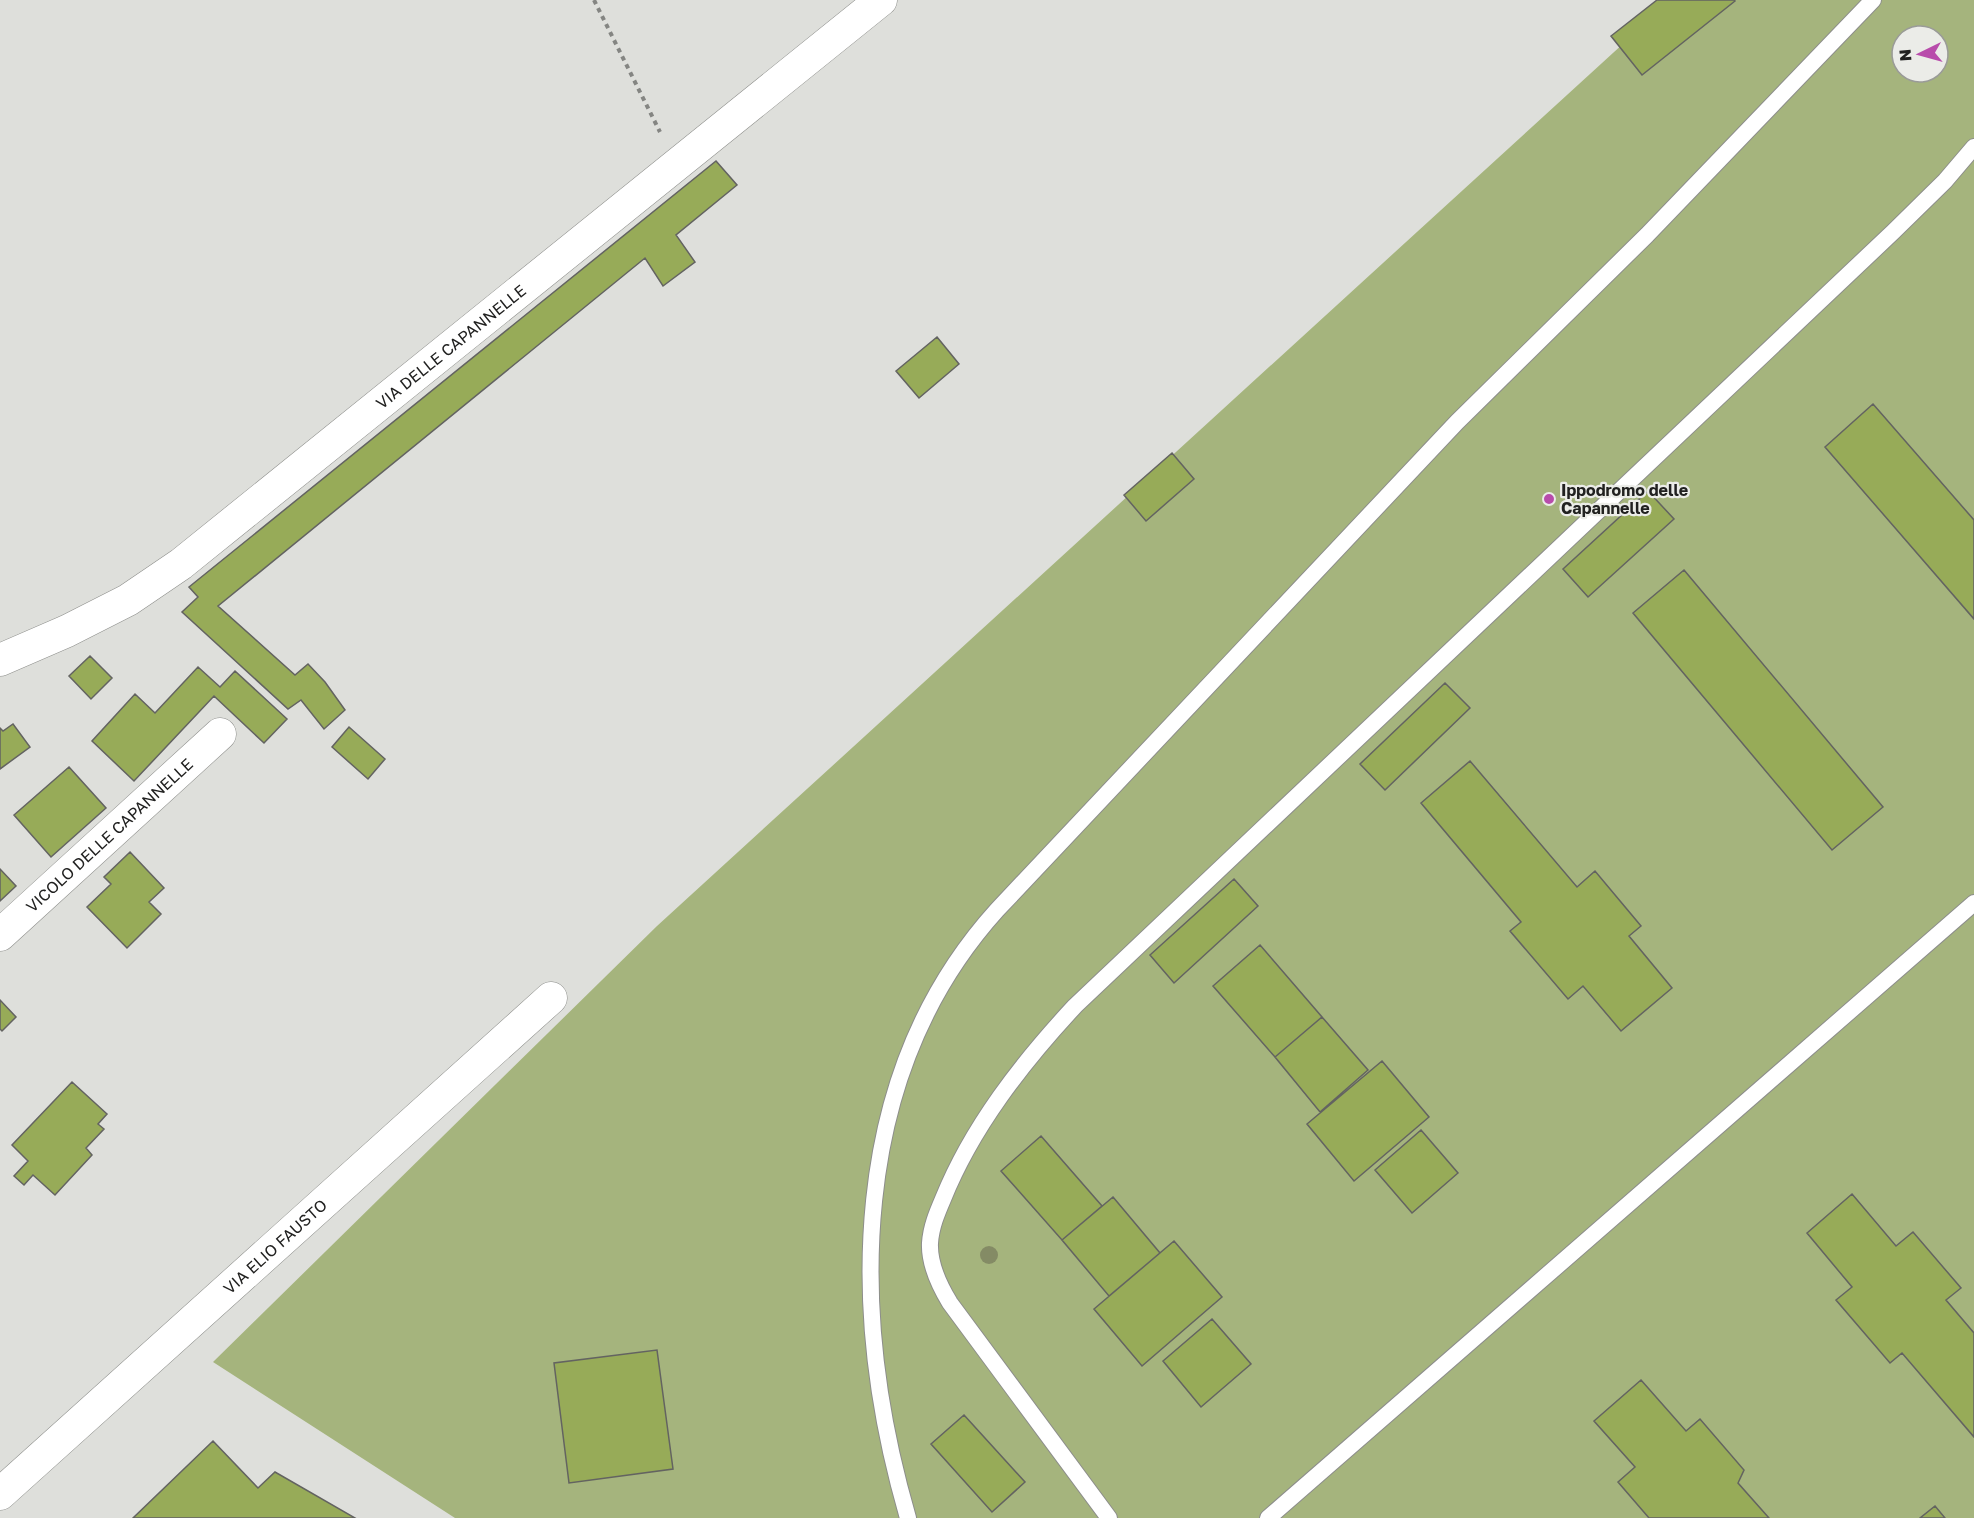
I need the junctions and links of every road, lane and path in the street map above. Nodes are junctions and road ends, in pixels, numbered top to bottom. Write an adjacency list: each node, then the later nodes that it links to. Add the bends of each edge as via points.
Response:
1 (594, 0): 5 (path)
2 (881, 0): 5 (street, VIA DELLE CAPANNELLE)
3 (1873, 0): 12 (lane, via 1647,236 1457,422 997,910 955,964 927,1012 902,1074 887,1121 874,1188 873,1342 890,1449)
4 (1974, 147): 13 (lane, via 1900,225 1075,1006 1032,1054 974,1138 955,1170 932,1227 930,1252 937,1277 950,1303)
5 (677, 165): 6 (street, VIA DELLE CAPANNELLE, via 182,564 128,600)
6 (0, 660)
7 (220, 734): 9 (street, VICOLO DELLE CAPANNELLE)
8 (1974, 903): 14 (lane)
9 (0, 935)
10 (551, 998): 11 (street, VIA ELIO FAUSTO)
11 (0, 1494)
12 (908, 1518)
13 (1109, 1518)
14 (1268, 1518)

